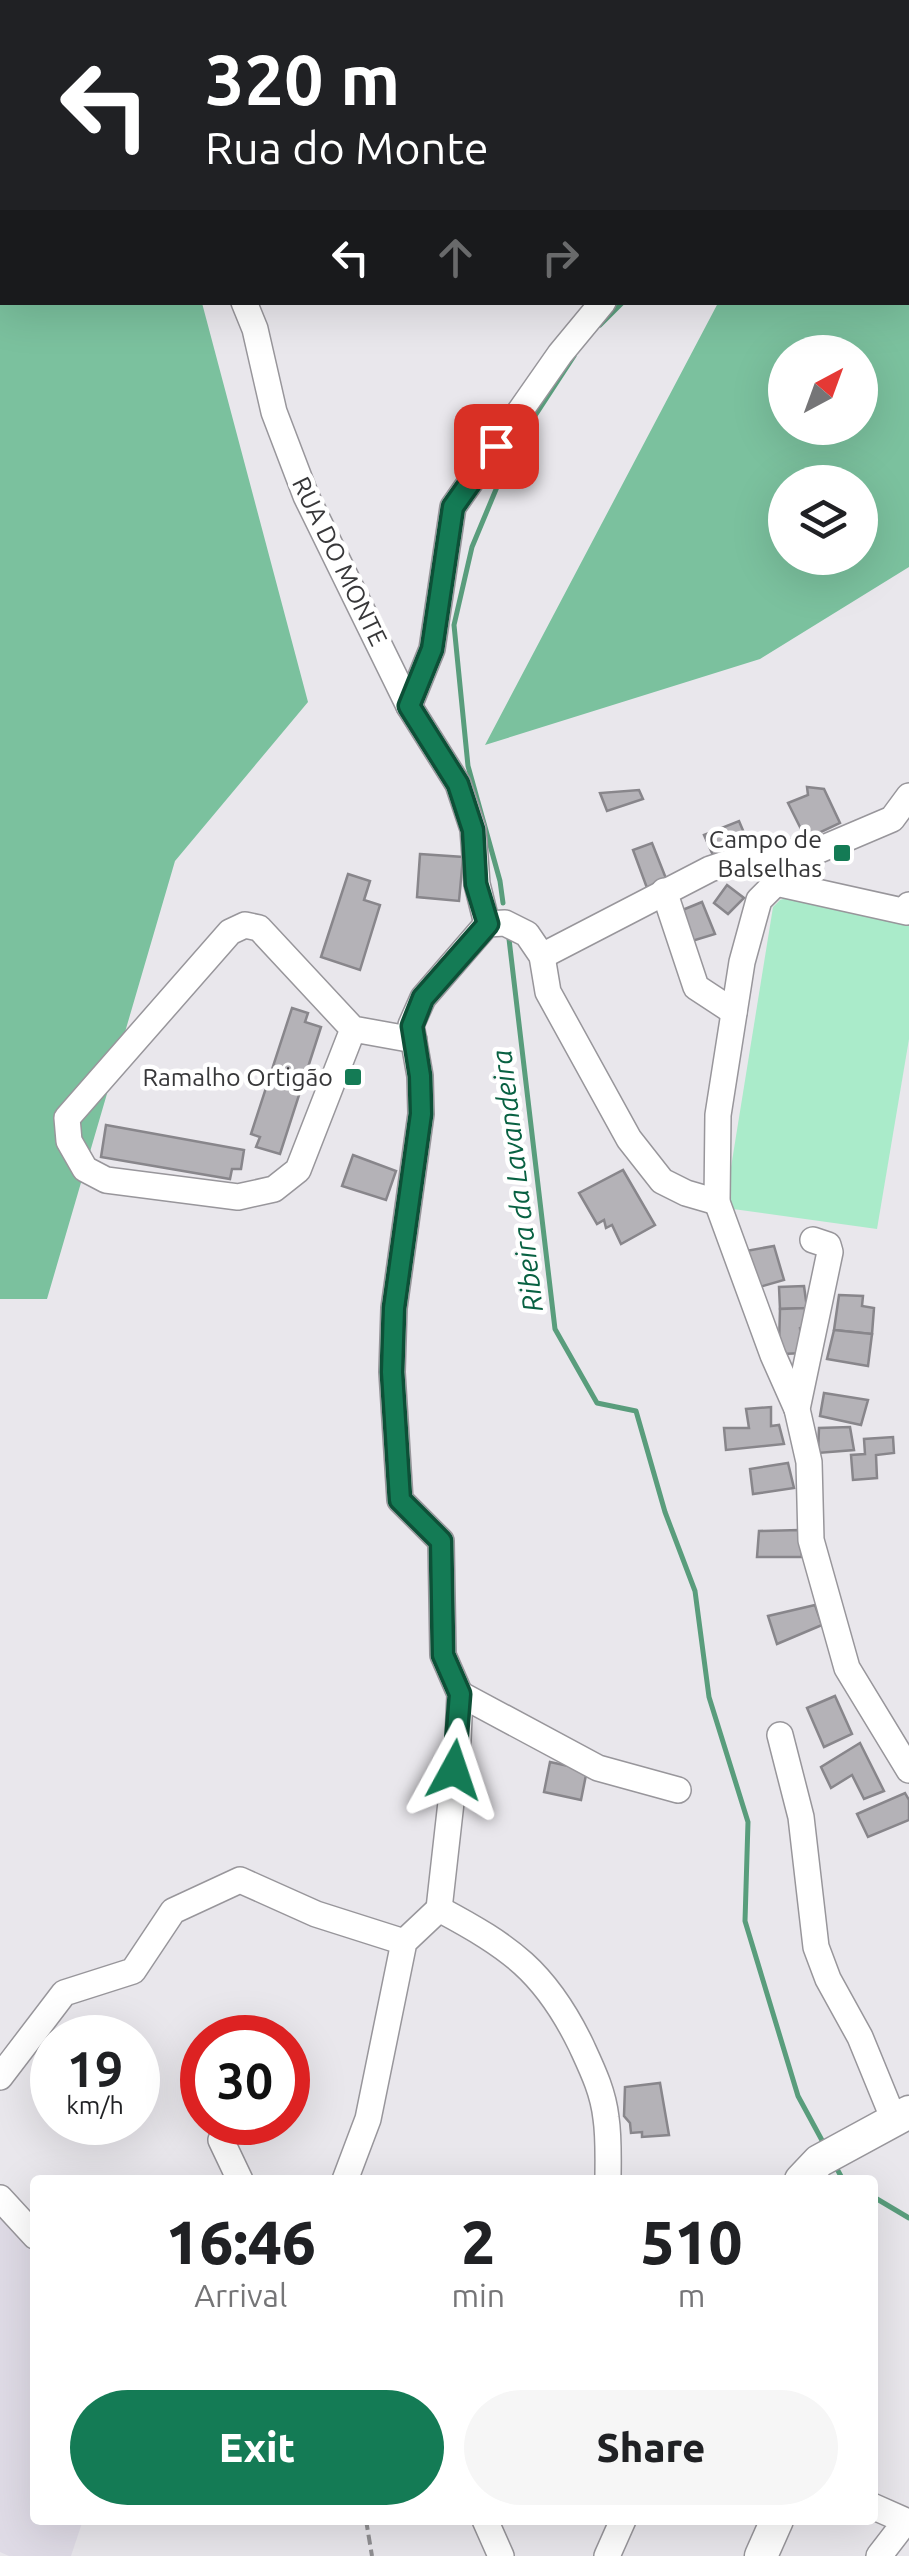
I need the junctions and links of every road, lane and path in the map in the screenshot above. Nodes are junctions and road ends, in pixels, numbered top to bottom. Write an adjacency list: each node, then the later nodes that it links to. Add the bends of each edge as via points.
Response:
1 (245, 305): 3 (street, RUA DO MONTE, via 274,412 306,496)
2 (600, 305): 3 (street, via 453,507 432,649)
3 (409, 706): 9 (street, RUA DO MONTE, via 458,784 473,830 476,884)
4 (909, 796): 5 (street, via 892,819)
5 (805, 856): 6 (street); 7 (street, via 773,848)
6 (776, 883): 8 (street, via 907,912); 11 (street, via 759,900 752,921)
7 (664, 891): 10 (street); 11 (street, via 696,987)
8 (909, 906)
9 (488, 924): 10 (street, via 506,923 527,934); 13 (street, via 423,998)
10 (542, 956): 14 (street, via 548,992 629,1139 662,1180)
11 (734, 1012): 14 (street, via 718,1115)
12 (353, 1029): 12 (street, via 259,928 245,926 230,932 67,1118 69,1141 85,1169 106,1180 238,1197 274,1189 298,1170); 13 (street)
13 (414, 1040): 17 (street, via 421,1114 394,1308 398,1479 400,1500 441,1541 443,1655)
14 (717, 1202): 16 (street)
15 (813, 1240): 16 (street, via 830,1252)
16 (797, 1409): 19 (street, via 809,1462 811,1540 832,1621 847,1668)
17 (460, 1694): 20 (street, via 598,1768); 21 (street)
18 (780, 1735): 24 (street, via 801,1816 816,1947)
19 (909, 1770)
20 (678, 1790)
21 (439, 1909): 22 (street); 29 (street, via 492,1938 542,1978 564,2010 600,2085)
22 (404, 1942): 23 (street, via 240,1880 173,1911 132,1971 64,1993); 28 (street, via 368,2119)
23 (0, 2077)
24 (902, 2116): 26 (main road)
25 (224, 2145): 27 (street)
26 (820, 2163)
27 (238, 2175)
28 (347, 2175)
29 (608, 2175)
30 (0, 2198): 31 (street)
31 (30, 2231)
32 (878, 2508): 33 (street)
33 (907, 2520): 42 (street)
34 (367, 2525): 38 (path)
35 (486, 2525): 39 (street)
36 (621, 2525): 40 (street)
37 (775, 2525): 41 (main road)
38 (372, 2556)
39 (501, 2556)
40 (607, 2556)
41 (761, 2556)
42 (878, 2556)

